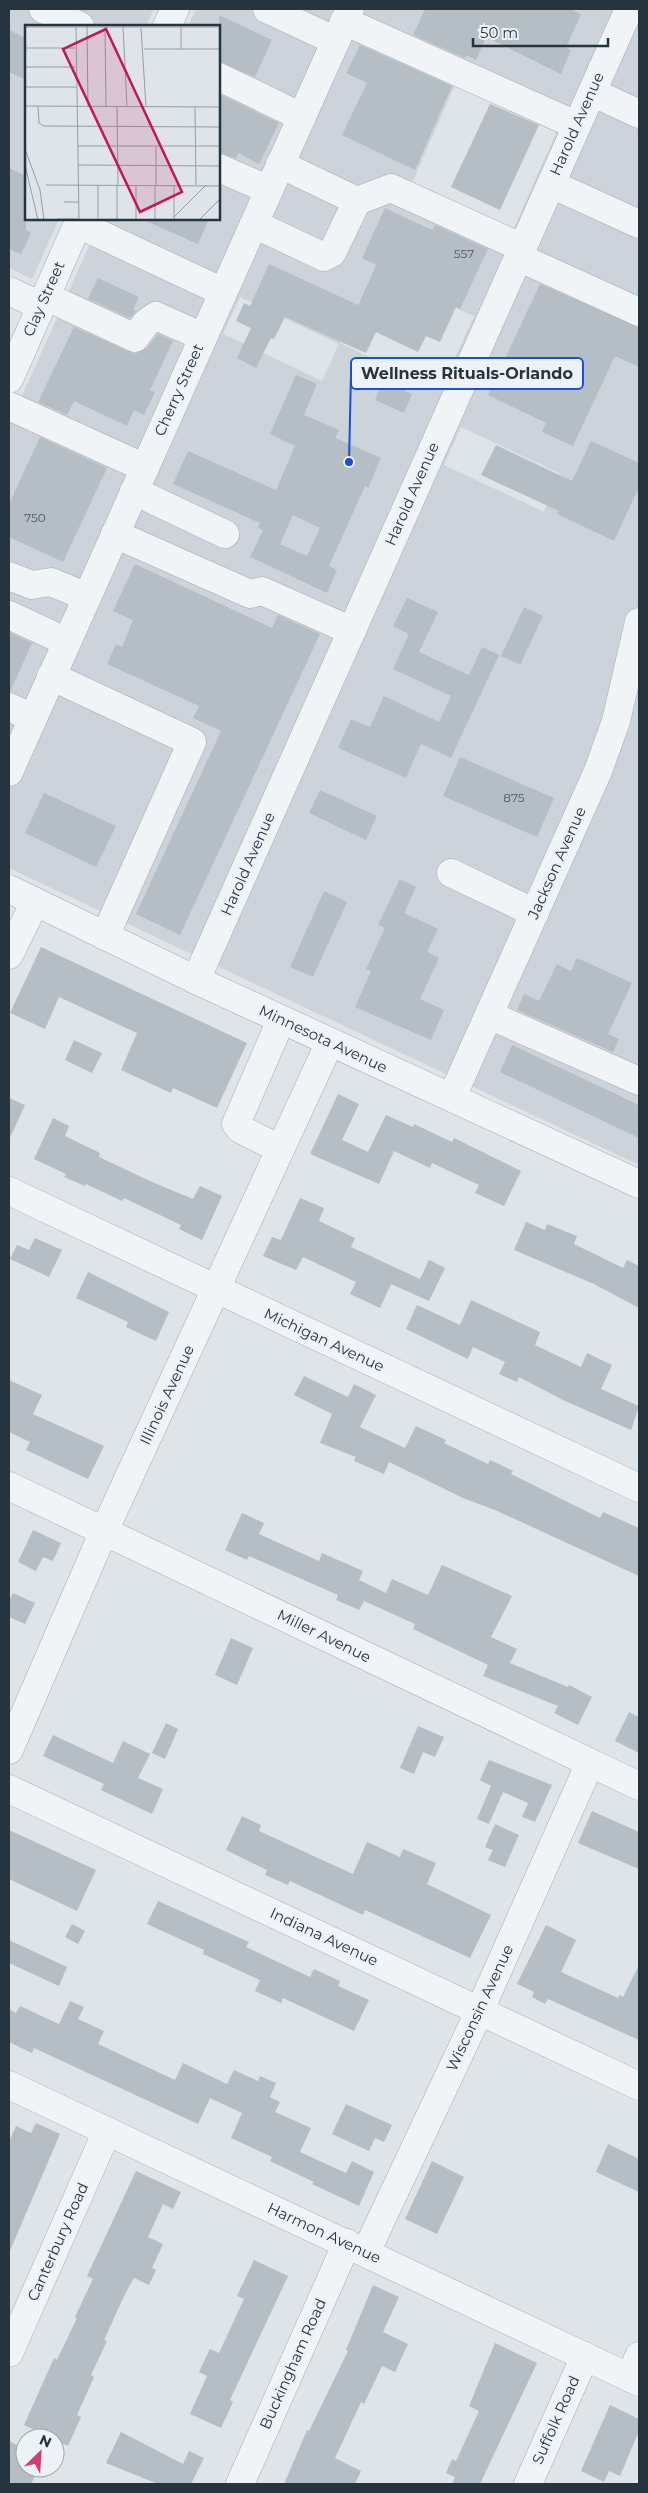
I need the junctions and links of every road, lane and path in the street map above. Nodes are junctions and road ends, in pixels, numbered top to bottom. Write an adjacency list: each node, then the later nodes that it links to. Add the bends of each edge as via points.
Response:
1 (43, 9): 6 (street)
2 (175, 9): 7 (street)
3 (267, 9): 5 (street)
4 (629, 9): 9 (street, Harold Avenue)
5 (343, 23): 11 (street, Cherry Street); 12 (street)
6 (78, 25)
7 (167, 25)
8 (220, 76): 11 (street)
9 (592, 92): 10 (street); 12 (street, Harold Avenue)
10 (639, 114)
11 (302, 117): 13 (street, Cherry Street)
12 (576, 125): 15 (street, Harold Avenue)
13 (280, 164): 16 (street, Cherry Street); 17 (street)
14 (220, 168): 16 (street)
15 (551, 184): 20 (street); 21 (street, Harold Avenue)
16 (269, 190): 19 (street, Cherry Street)
17 (357, 201): 19 (street, via 332,253 324,257); 21 (street, via 391,188)
18 (79, 222): 23 (street); 24 (street, Clay Street)
19 (254, 224): 23 (street, Cherry Street)
20 (639, 224)
21 (520, 252): 25 (street); 36 (street, Harold Avenue)
22 (9, 291): 24 (street)
23 (223, 292): 26 (street, Cherry Street)
24 (43, 301): 26 (street, via 135,338 156,316); 27 (street, Clay Street)
25 (639, 312)
26 (203, 337): 29 (street, Cherry Street)
27 (9, 379)
28 (9, 406): 29 (street)
29 (139, 480): 30 (street, Cherry Street); 31 (street)
30 (115, 534): 33 (street, Cherry Street); 36 (street, via 250,594 262,591)
31 (225, 534)
32 (9, 576): 33 (street, via 32,585 51,582)
33 (87, 597): 37 (street, Cherry Street)
34 (9, 615): 37 (street)
35 (639, 622): 44 (street, Jackson Avenue, via 616,721 598,771)
36 (352, 631): 47 (street, Harold Avenue)
37 (67, 642): 38 (street, Cherry Street)
38 (52, 676): 39 (street, Cherry Street); 45 (street, via 192,742)
39 (21, 712): 40 (street, Cherry Street)
40 (9, 772)
41 (451, 873): 44 (street)
42 (9, 889): 43 (street, Minnesota Avenue)
43 (35, 902): 45 (street, Minnesota Avenue); 46 (street)
44 (535, 913): 48 (street, Jackson Avenue)
45 (105, 936): 47 (street, Minnesota Avenue)
46 (9, 955)
47 (196, 980): 49 (street, Minnesota Avenue)
48 (489, 1016): 51 (street); 52 (street, Jackson Avenue)
49 (281, 1020): 50 (street, Minnesota Avenue); 53 (street, via 236,1124 240,1130)
50 (330, 1042): 52 (street, Minnesota Avenue); 53 (street, Illinois Avenue)
51 (639, 1082)
52 (452, 1097): 54 (street, Minnesota Avenue)
53 (280, 1149): 56 (street, Illinois Avenue)
54 (639, 1184)
55 (9, 1191): 56 (street, Michigan Avenue)
56 (216, 1289): 58 (street, Michigan Avenue); 59 (street, Illinois Avenue)
57 (9, 1486): 59 (street, Miller Avenue)
58 (639, 1488)
59 (104, 1531): 60 (street, Illinois Avenue); 61 (street, Miller Avenue)
60 (9, 1750)
61 (590, 1763): 62 (street, Miller Avenue); 64 (street, Wisconsin Avenue)
62 (639, 1786)
63 (9, 1789): 64 (street, Indiana Avenue)
64 (480, 2010): 66 (street, Indiana Avenue); 68 (street, Wisconsin Avenue)
65 (9, 2085): 67 (street, Harmon Avenue)
66 (639, 2086)
67 (107, 2131): 68 (street, Harmon Avenue); 69 (street, Canterbury Road)
68 (356, 2247): 70 (street, Harmon Avenue); 72 (street, Buckingham Road)
69 (9, 2352)
70 (585, 2356): 71 (street, Harmon Avenue); 73 (street, Suffolk Road)
71 (636, 2372)
72 (240, 2484)
73 (528, 2484)

